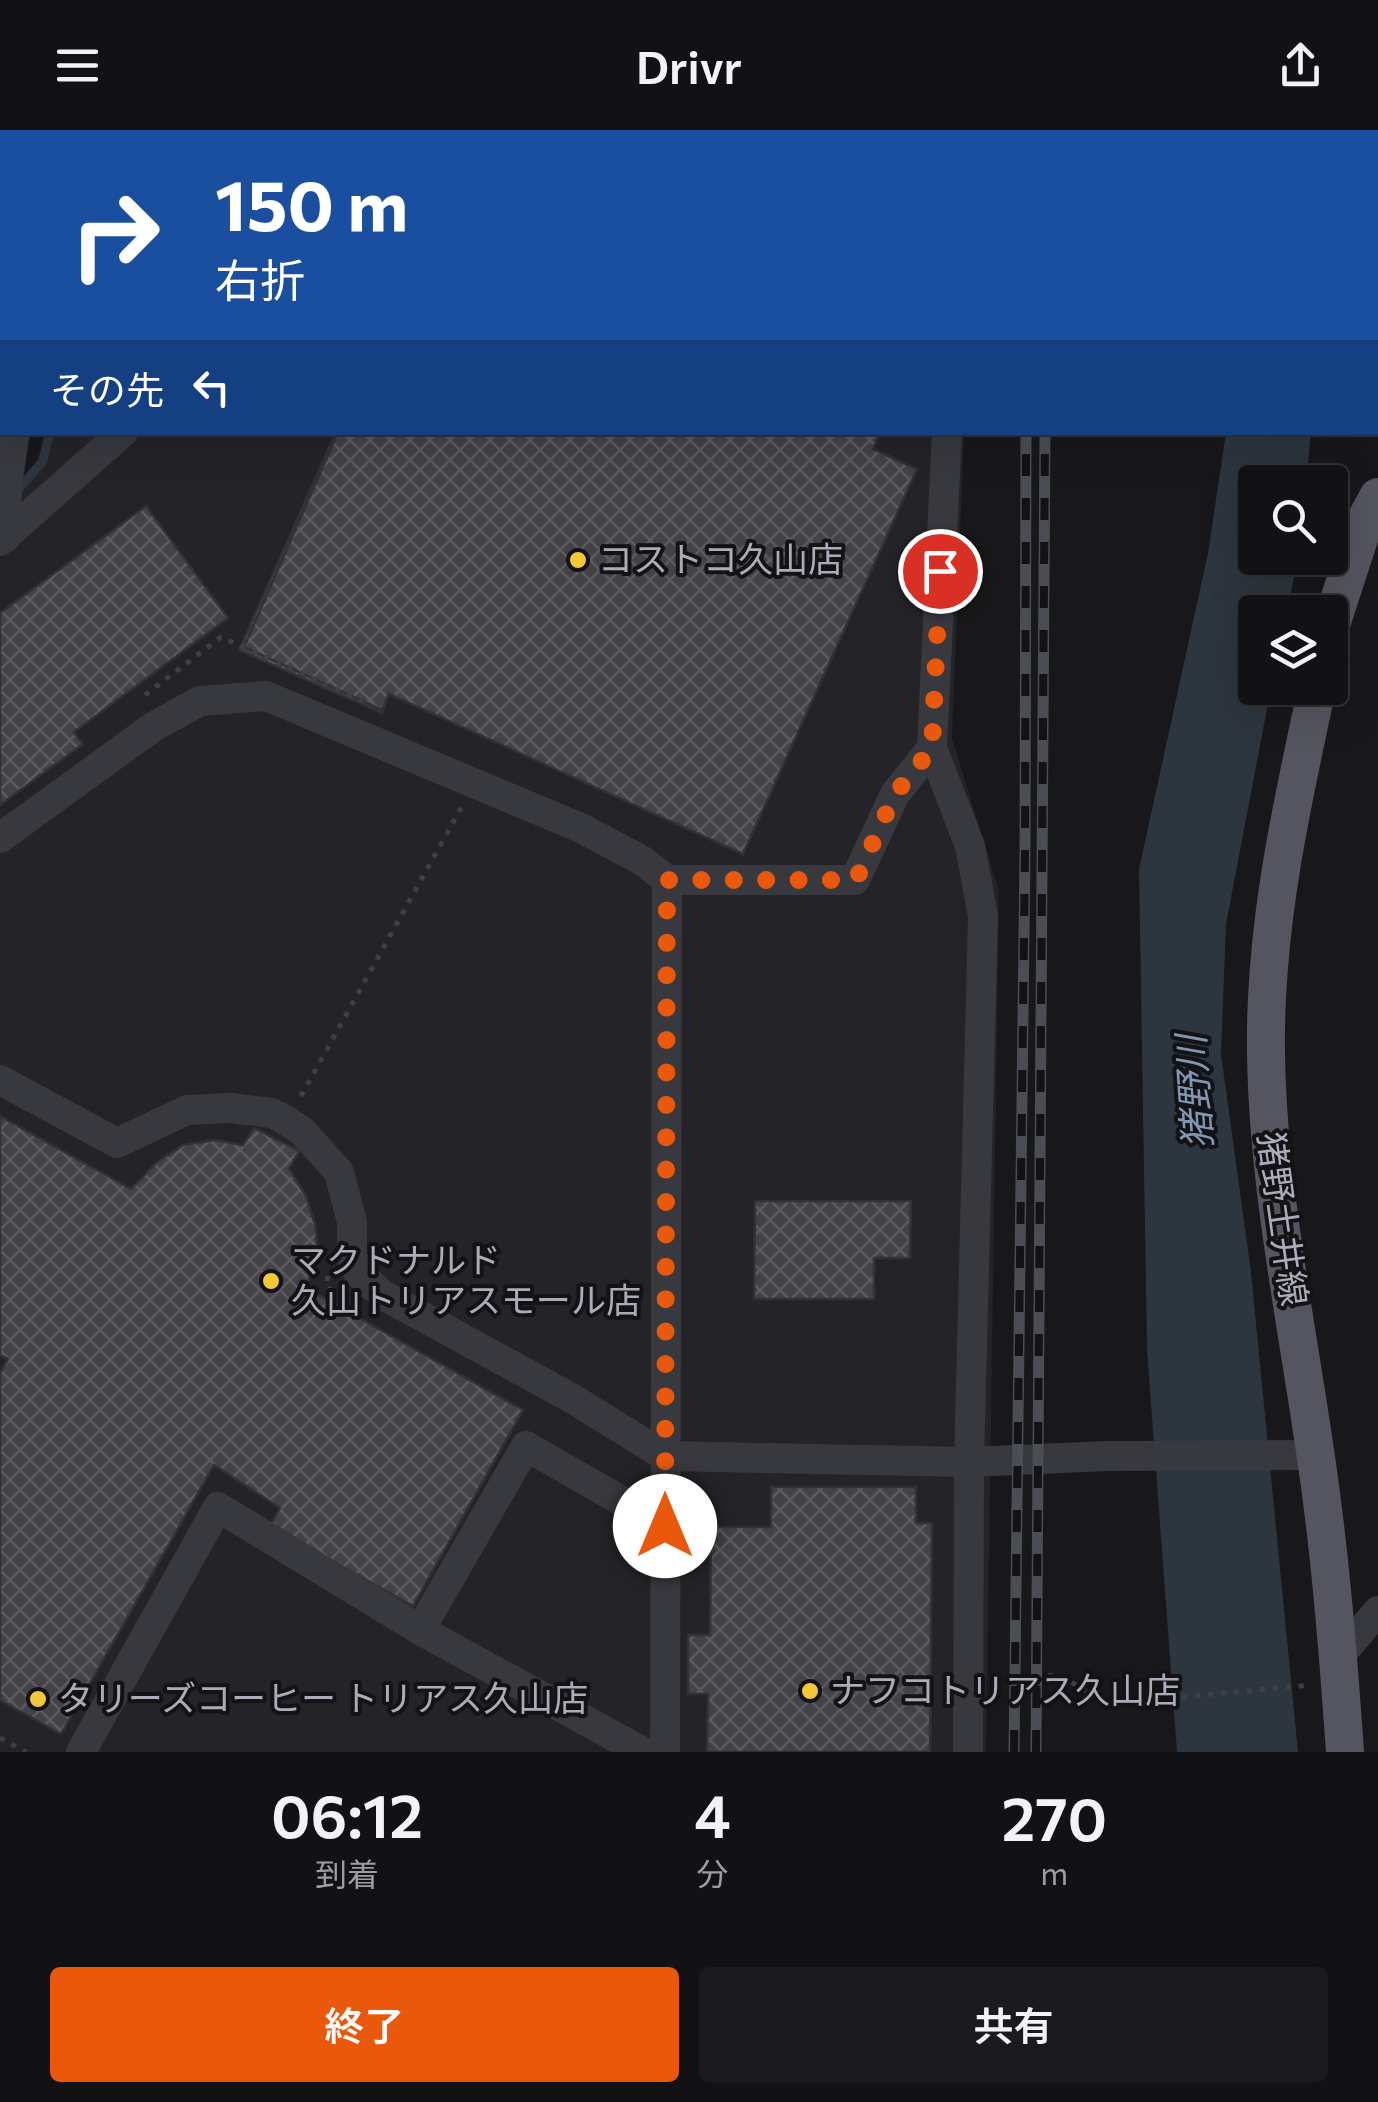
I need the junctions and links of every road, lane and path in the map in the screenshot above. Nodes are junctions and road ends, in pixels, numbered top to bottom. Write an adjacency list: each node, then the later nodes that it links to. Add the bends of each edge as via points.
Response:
1 (15, 435): 5 (street)
2 (120, 435): 5 (street)
3 (947, 435): 8 (street)
4 (1378, 497): 6 (main road)
5 (3, 540)
6 (1341, 595)
7 (1313, 705): 16 (main road, 猪野土井線, via 1280,867 1266,1049 1275,1189)
8 (932, 748): 11 (street, via 895,794 856,880); 18 (street, via 970,846 984,916)
9 (468, 797): 13 (path)
10 (0, 838): 11 (street, via 153,727 200,701 266,696 581,828)
11 (667, 880): 17 (street)
12 (0, 1080): 17 (street, via 117,1143 187,1110 272,1112 302,1131 339,1172 352,1222 352,1257 383,1295)
13 (293, 1111)
14 (330, 1264): 15 (path)
15 (326, 1287)
16 (1316, 1455): 18 (street); 22 (main road, 猪野土井線)
17 (665, 1456): 18 (street); 19 (street)
18 (968, 1462): 23 (street)
19 (665, 1526): 21 (street, via 526,1446); 28 (street)
20 (1378, 1611): 22 (street)
21 (420, 1630): 26 (street, via 218,1507); 27 (street)
22 (1337, 1672): 23 (path, via 1106,1704 1060,1675); 30 (main road, 猪野土井線)
23 (968, 1679): 29 (street)
24 (0, 1738): 25 (path)
25 (26, 1752)
26 (81, 1752)
27 (643, 1752)
28 (665, 1752)
29 (968, 1752)
30 (1344, 1752)

